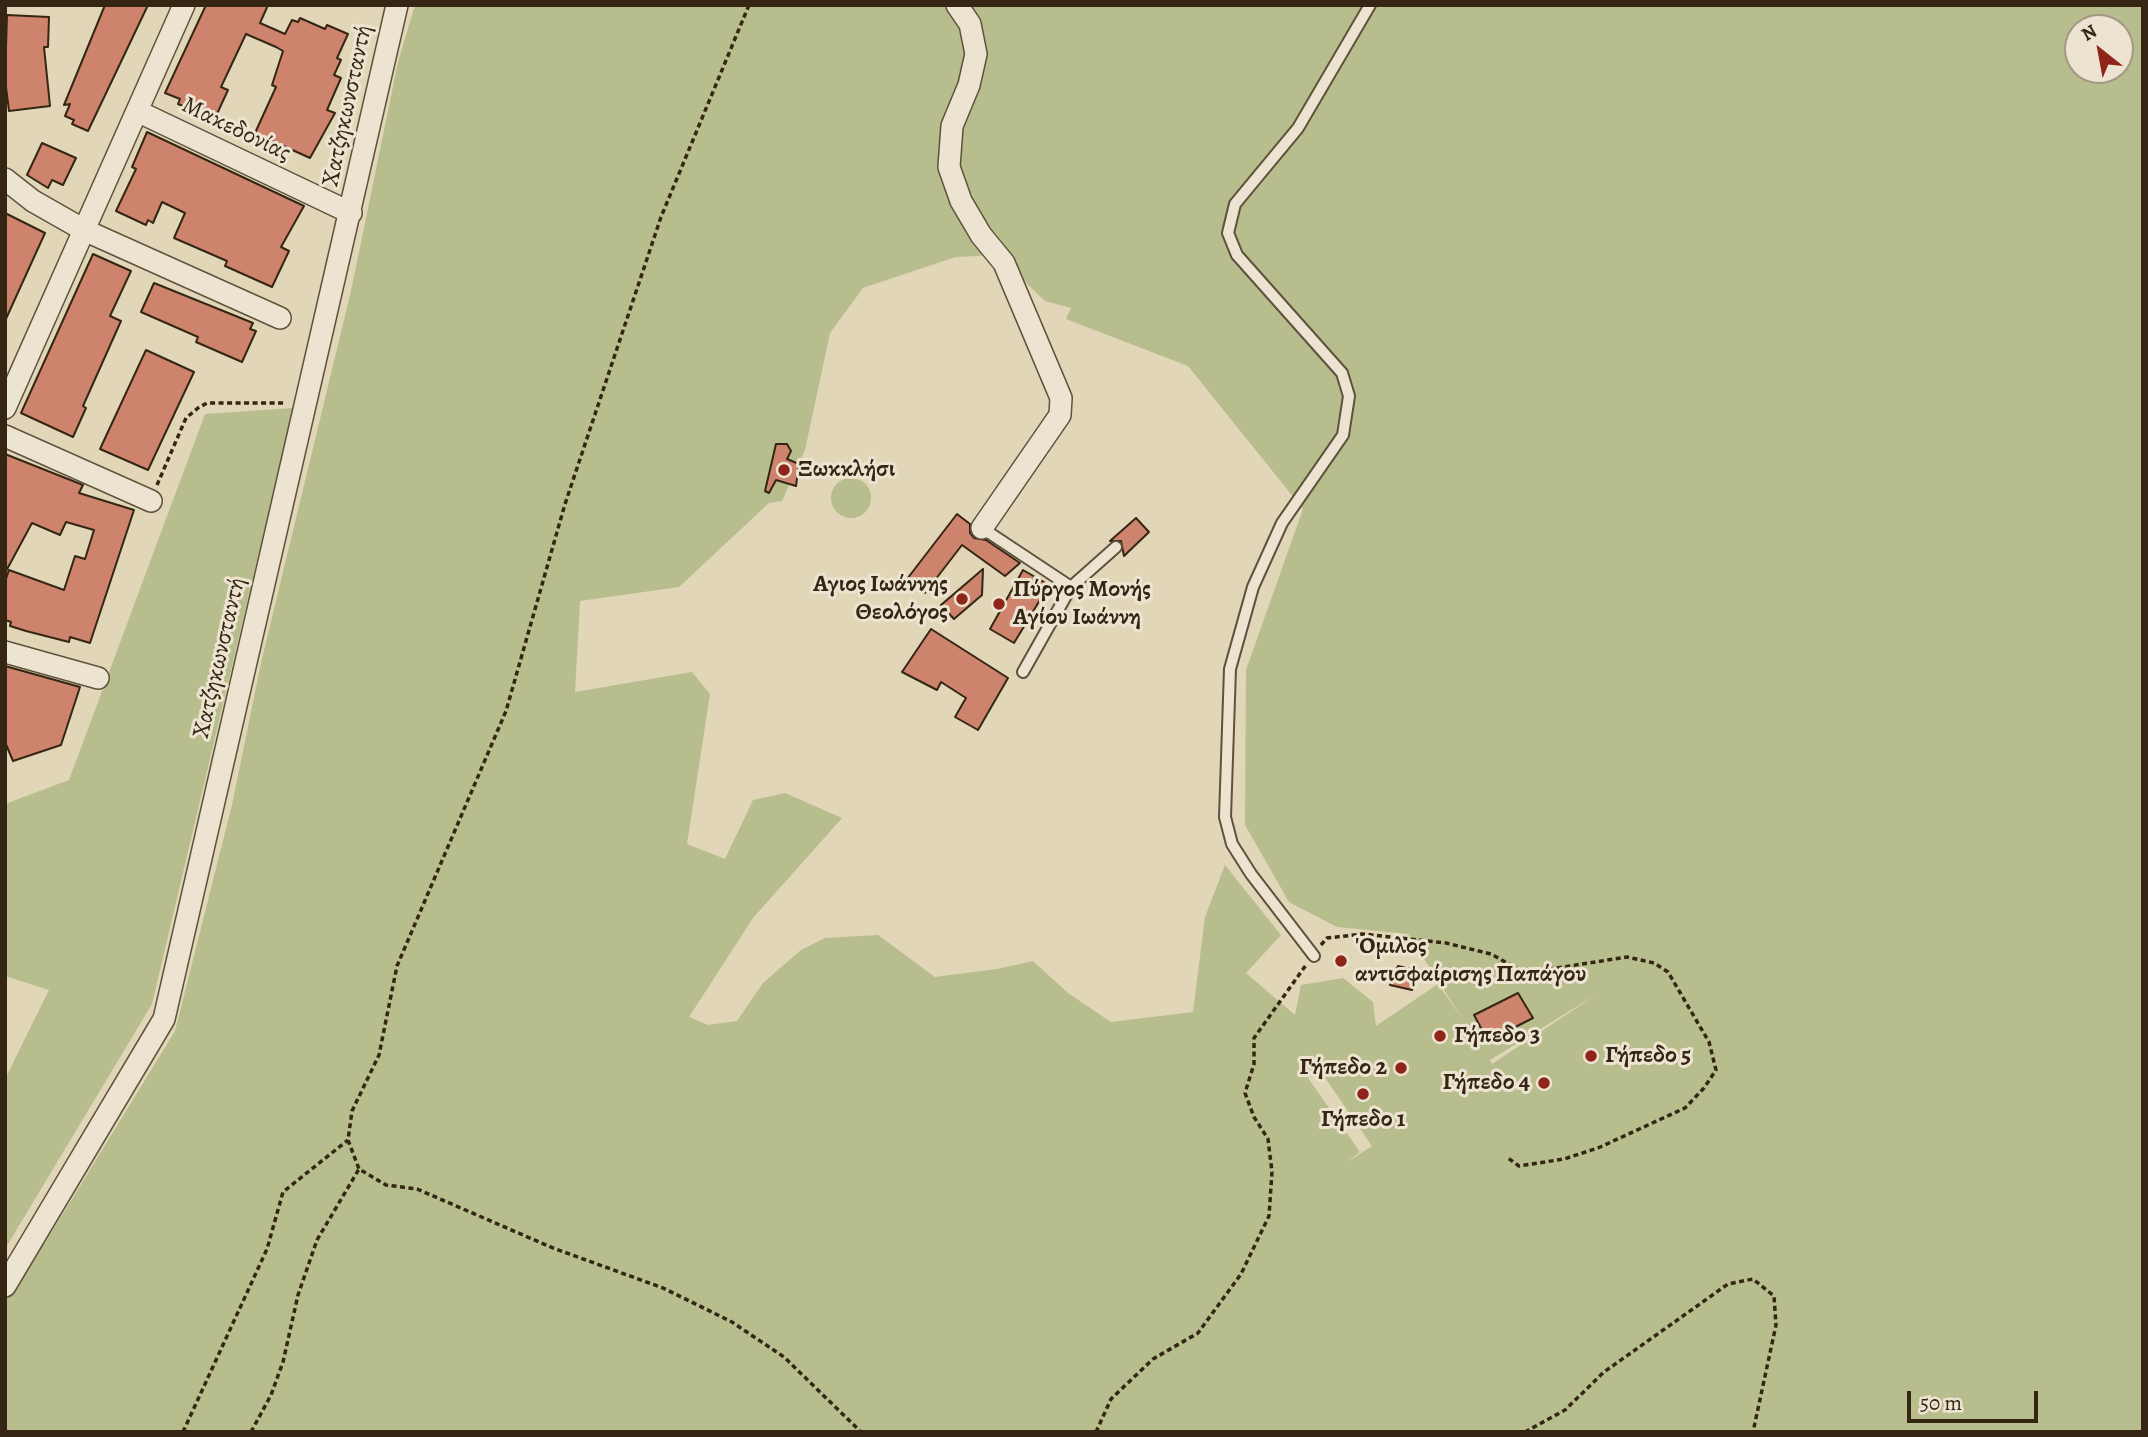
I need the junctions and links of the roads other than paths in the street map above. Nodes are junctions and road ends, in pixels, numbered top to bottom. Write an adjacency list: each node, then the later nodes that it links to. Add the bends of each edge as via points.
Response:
1 (184, 5): 5 (street)
2 (397, 5): 7 (street, Χατζηκωνσταντή)
3 (957, 5): 13 (street, via 970,24 976,54 952,126 949,167 961,201 1004,263 1061,398 1059,415)
4 (1370, 5): 19 (lane, via 1298,128 1235,204 1228,233 1237,255 1342,373 1349,396 1343,435 1282,523 1258,576 1230,669 1225,817 1232,844)
5 (137, 111): 7 (street, Μακεδονίας); 8 (street)
6 (5, 179): 8 (street)
7 (351, 214): 20 (street, Χατζηκωνσταντή, via 164,1019)
8 (84, 230): 9 (street); 10 (street)
9 (280, 318)
10 (5, 408)
11 (5, 436): 12 (street)
12 (151, 500)
13 (982, 528): 15 (lane)
14 (1116, 547): 15 (lane)
15 (1071, 587): 17 (lane)
16 (5, 652): 18 (street)
17 (1023, 672)
18 (97, 678)
19 (1314, 956)
20 (5, 1286)

